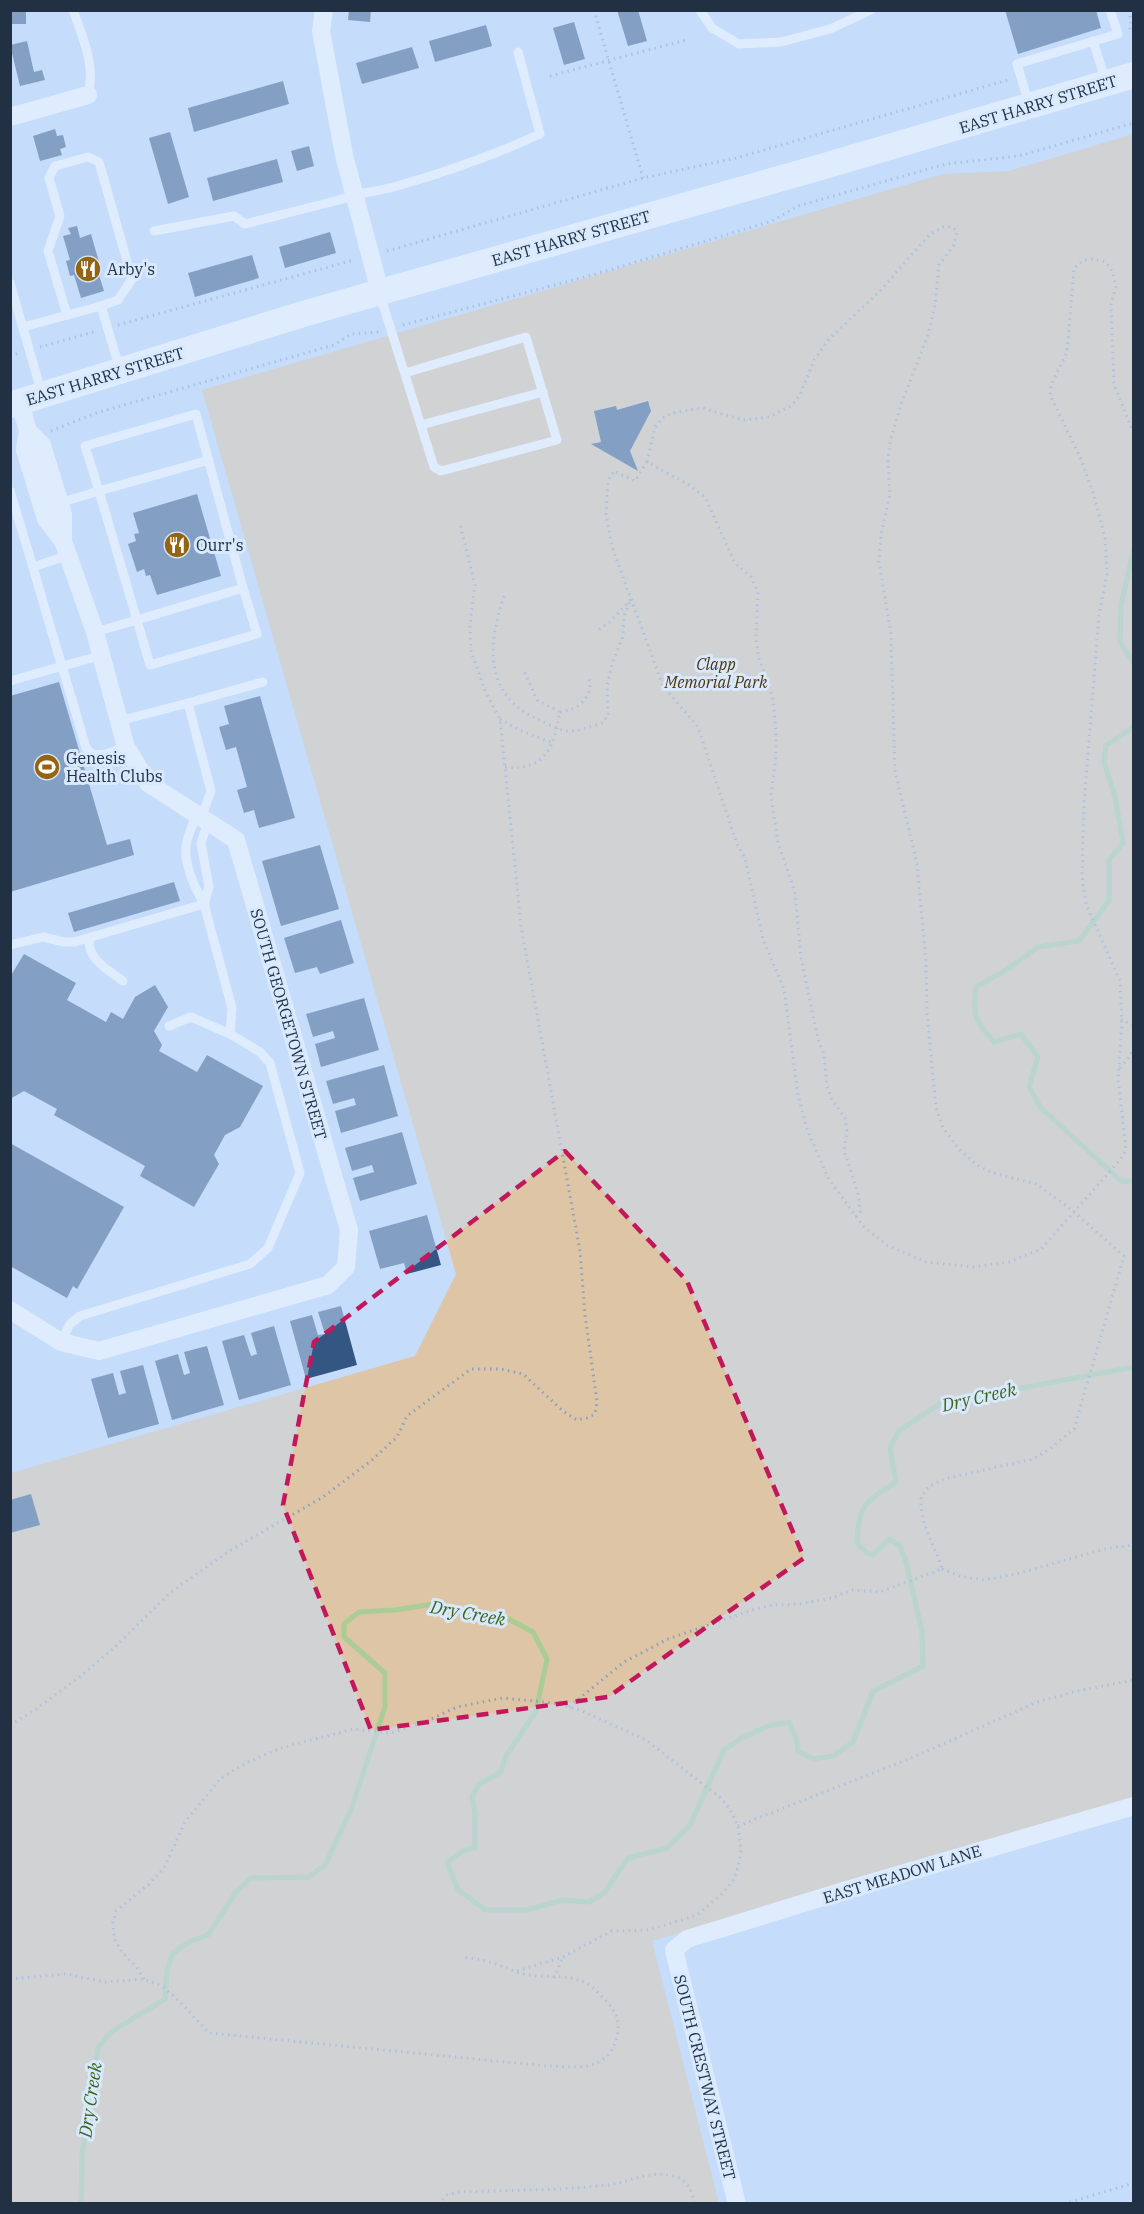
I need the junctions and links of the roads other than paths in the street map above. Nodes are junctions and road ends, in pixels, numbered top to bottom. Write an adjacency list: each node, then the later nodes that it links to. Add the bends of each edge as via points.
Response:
1 (74, 10): 10 (lane, via 91,63)
2 (324, 10): 13 (street, via 321,32)
3 (700, 10): 4 (lane, via 712,27 739,44 781,42 830,29)
4 (871, 10)
5 (1110, 10): 6 (lane, via 1118,34)
6 (1094, 41): 9 (lane); 11 (lane, via 1017,64)
7 (518, 52): 13 (lane, via 540,134 483,159 395,187)
8 (1134, 75): 9 (main road, EAST HARRY STREET)
9 (1107, 84): 11 (main road, EAST HARRY STREET)
10 (88, 95): 12 (street)
11 (1030, 107): 16 (main road, EAST HARRY STREET)
12 (10, 117)
13 (354, 194): 14 (lane, via 245,224 234,216); 16 (street)
14 (154, 231)
15 (10, 283): 19 (lane)
16 (380, 292): 21 (main road, EAST HARRY STREET); 22 (lane)
17 (101, 306): 18 (lane); 18 (lane, via 118,300 132,279 99,162 88,157 55,166 49,178 60,216 48,251); 21 (lane)
18 (67, 315): 20 (lane)
19 (15, 316): 20 (lane)
20 (23, 327): 24 (lane, via 30,350)
21 (121, 372): 24 (main road, EAST HARRY STREET)
22 (405, 372): 23 (lane, via 526,337); 25 (lane)
23 (543, 392): 25 (lane); 25 (lane, via 557,440 438,471)
24 (25, 401): 26 (street, SOUTH GEORGETOWN STREET)
25 (421, 425)
26 (32, 434): 30 (street, SOUTH GEORGETOWN STREET, via 42,445); 31 (street, SOUTH GEORGETOWN STREET, via 25,450 46,519)
27 (209, 459): 29 (lane); 29 (lane, via 196,414 86,446); 33 (lane)
28 (10, 491): 32 (lane)
29 (99, 491): 30 (lane); 34 (lane)
30 (59, 503): 31 (street, SOUTH GEORGETOWN STREET)
31 (66, 548): 32 (lane); 35 (street, SOUTH GEORGETOWN STREET)
32 (33, 567): 37 (lane)
33 (243, 588): 34 (lane); 34 (lane, via 257,634 150,665)
34 (137, 620): 35 (lane)
35 (95, 632): 36 (street, SOUTH GEORGETOWN STREET)
36 (102, 655): 37 (lane); 41 (street, SOUTH GEORGETOWN STREET)
37 (61, 667): 38 (lane); 42 (lane, via 86,748 93,755)
38 (10, 681)
39 (263, 682): 40 (lane)
40 (188, 703): 41 (lane); 43 (lane, via 211,791)
41 (119, 721): 42 (street, SOUTH GEORGETOWN STREET)
42 (126, 747): 43 (street, SOUTH GEORGETOWN STREET, via 148,783)
43 (202, 818): 44 (lane, via 201,843 209,887); 44 (lane, via 187,841 186,855 196,891); 51 (street, SOUTH GEORGETOWN STREET, via 236,840 349,1230 345,1267 328,1285 99,1351)
44 (204, 904): 45 (lane); 49 (lane, via 232,1008)
45 (89, 939): 46 (lane, via 64,942 43,937); 47 (lane, via 94,959)
46 (10, 945)
47 (123, 981)
48 (169, 1026): 49 (lane, via 191,1017)
49 (230, 1034): 51 (lane, via 260,1052 270,1063 300,1173 268,1248 239,1269 80,1316 70,1324)
50 (10, 1310): 51 (street, SOUTH GEORGETOWN STREET)
51 (61, 1342)
52 (1134, 1806): 53 (street, EAST MEADOW LANE, via 687,1940)
53 (674, 1950): 54 (street, SOUTH CRESTWAY STREET)
54 (737, 2204)

